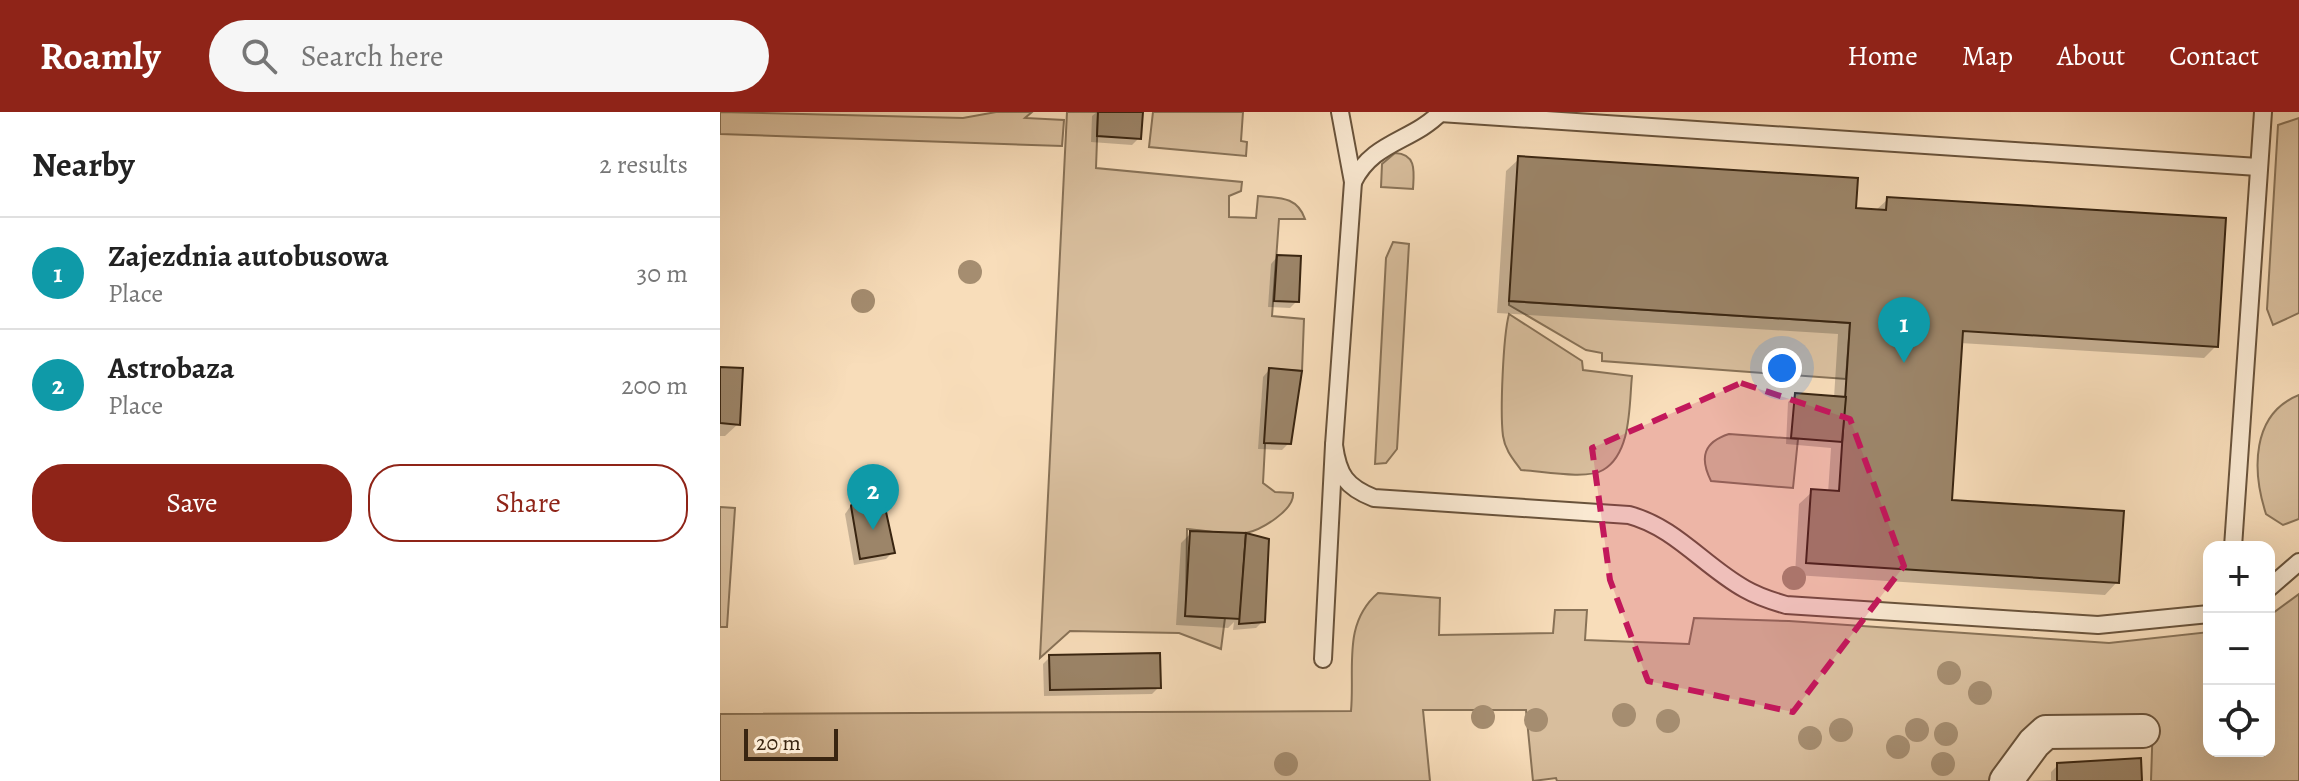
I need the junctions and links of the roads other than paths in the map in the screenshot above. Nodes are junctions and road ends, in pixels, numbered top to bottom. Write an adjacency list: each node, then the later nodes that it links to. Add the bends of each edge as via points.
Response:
1 (1340, 112): 6 (lane)
2 (2263, 112): 5 (lane)
3 (1440, 113): 4 (lane); 6 (lane, via 1372,155)
4 (1564, 117): 5 (lane)
5 (2258, 167): 8 (lane)
6 (1353, 182): 7 (lane)
7 (1334, 445): 11 (lane, via 1343,477 1356,491 1374,498 1645,519 1743,588 1786,605 2098,625); 12 (lane)
8 (2233, 541)
9 (2299, 562): 10 (lane)
10 (2275, 583)
11 (2203, 615)
12 (1323, 659)
13 (2143, 731): 14 (street, via 2046,732)
14 (2006, 781)

